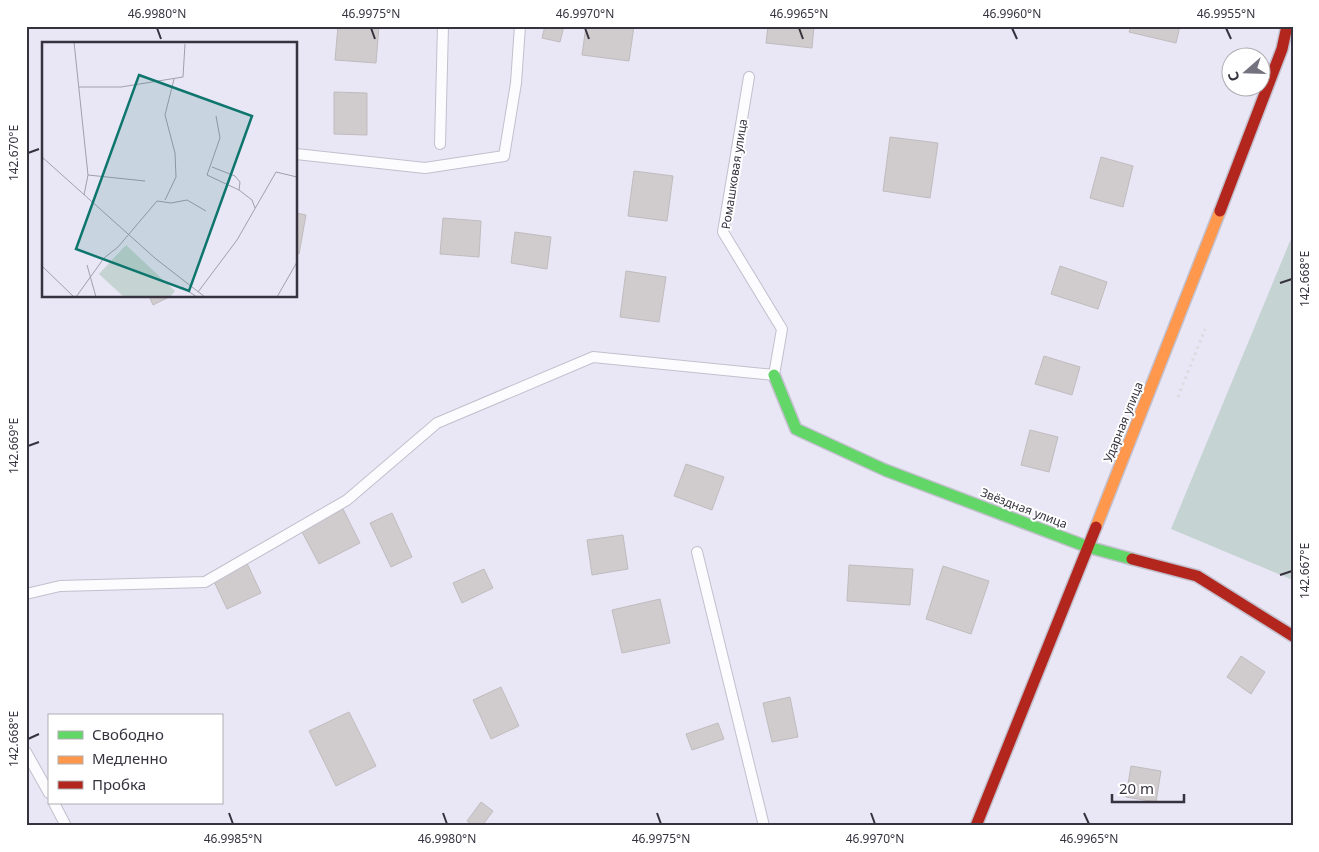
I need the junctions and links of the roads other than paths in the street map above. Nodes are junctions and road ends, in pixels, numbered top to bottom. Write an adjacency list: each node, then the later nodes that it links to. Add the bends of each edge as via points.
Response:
1 (444, 26): 5 (lane)
2 (520, 26): 6 (lane, via 516,83 504,156 425,168)
3 (1287, 26): 8 (street, Ударная улица, via 1282,49 1189,294)
4 (749, 77): 7 (lane, Ромашковая улица, via 723,232 782,329)
5 (440, 144)
6 (298, 154)
7 (774, 375): 8 (street, Звёздная улица, via 796,429 885,470); 10 (lane, via 593,357 437,423 347,500 205,582 60,586)
8 (1088, 547): 11 (street, Звёздная улица, via 1197,576); 17 (street, Ударная улица)
9 (697, 552): 16 (lane)
10 (26, 594)
11 (1293, 636)
12 (26, 752): 13 (lane)
13 (48, 791)
14 (55, 804): 15 (lane)
15 (66, 826)
16 (764, 826)
17 (976, 826)

